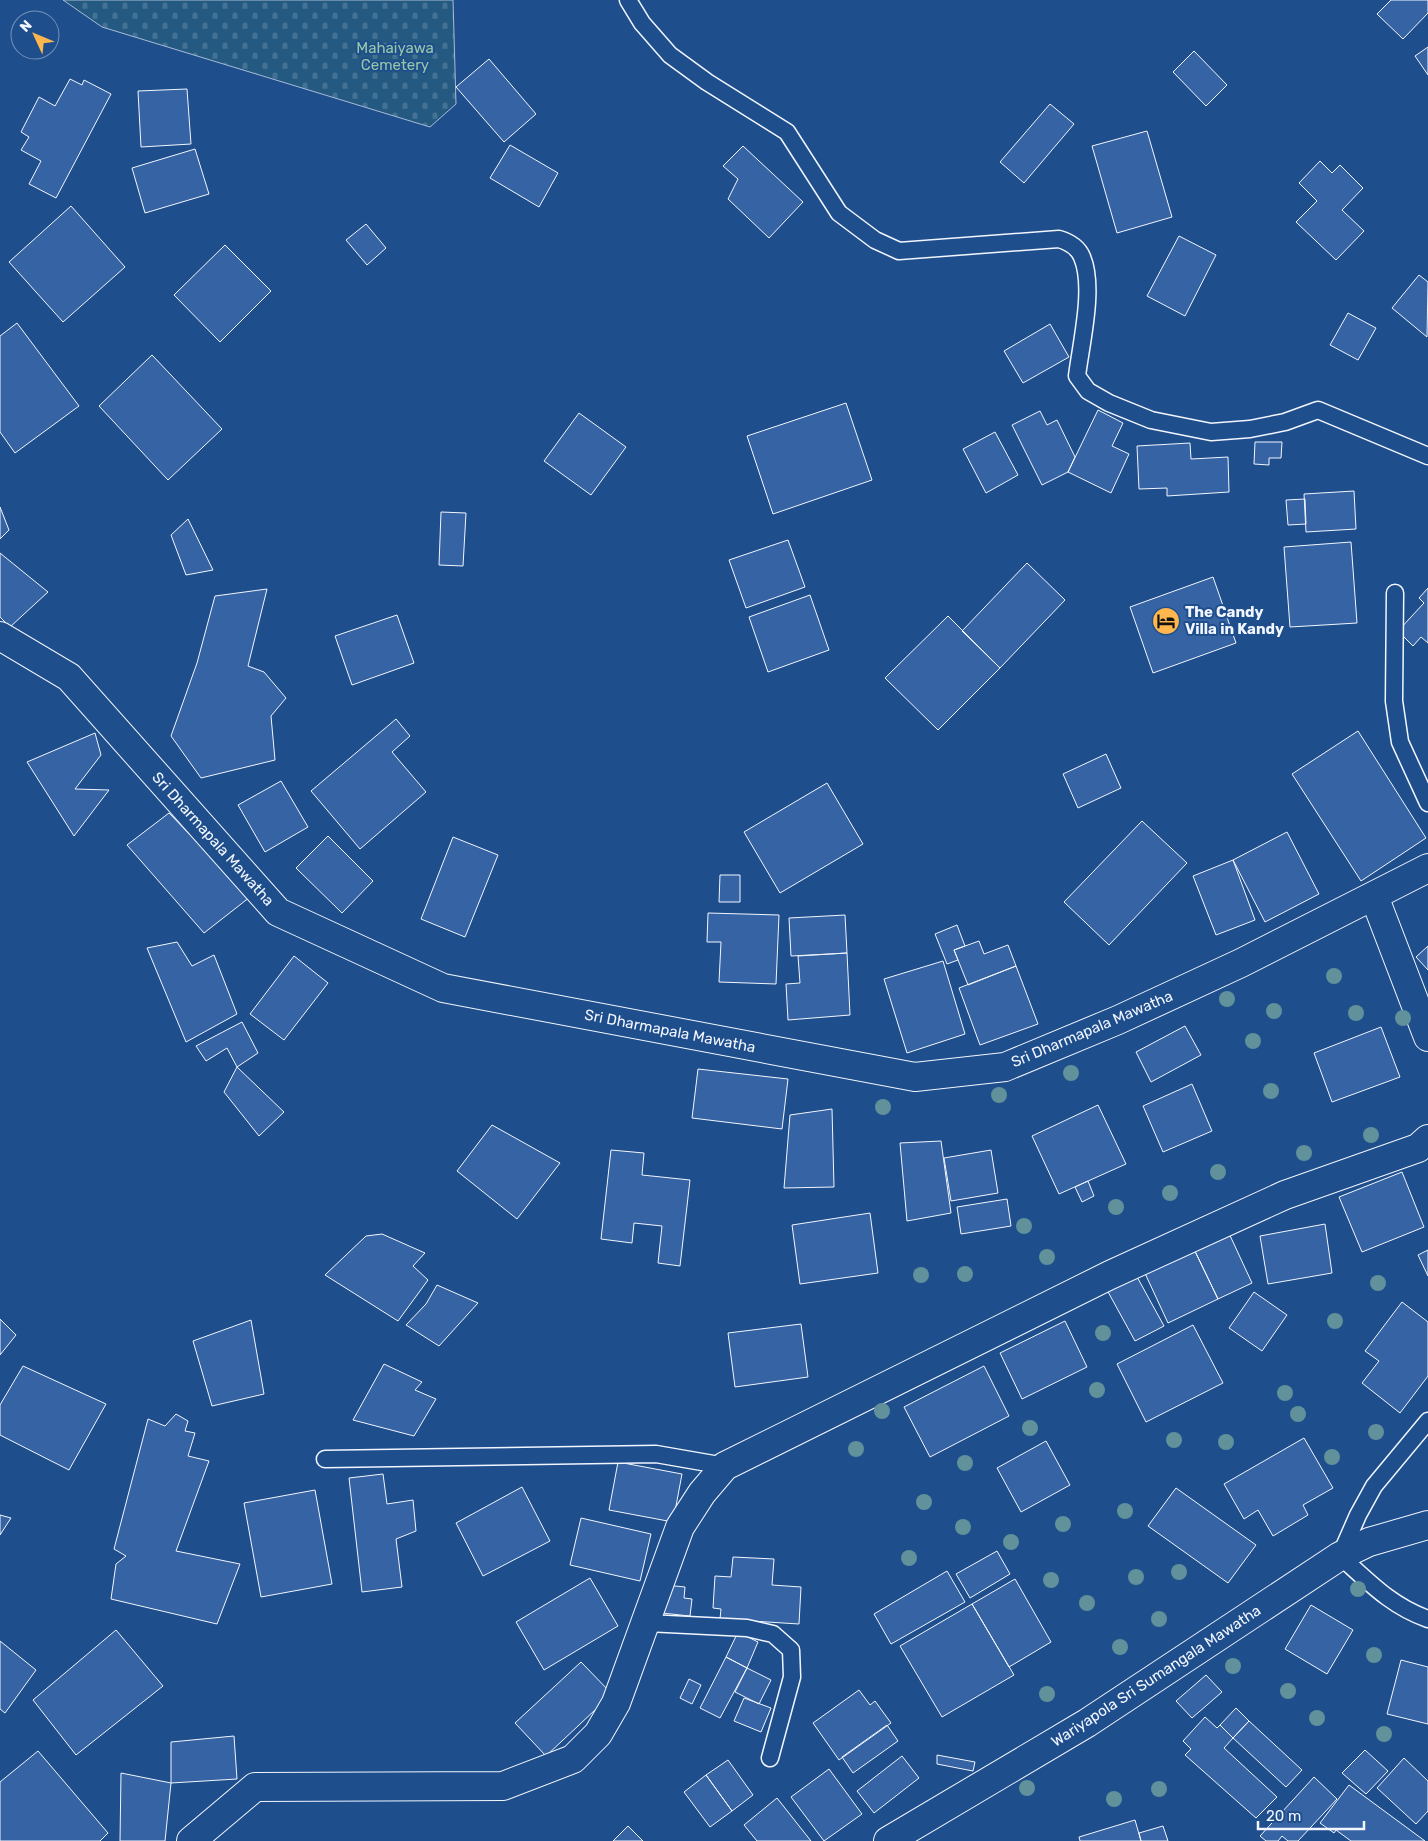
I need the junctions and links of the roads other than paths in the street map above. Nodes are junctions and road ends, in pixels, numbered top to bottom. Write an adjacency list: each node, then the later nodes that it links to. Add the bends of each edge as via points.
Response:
1 (628, 0): 2 (lane, via 642,23 670,55 787,132 839,213 875,240 899,251 1059,239 1069,242 1082,256 1087,275 1077,376 1088,391 1151,420 1211,432 1250,429 1318,410)
2 (1428, 456)
3 (1395, 592): 5 (lane, via 1395,709 1400,742)
4 (0, 636): 7 (street, Sri Dharmapala Mawatha, via 69,676 278,912 453,990 915,1077 1005,1067 1118,1020 1241,963)
5 (1428, 803)
6 (1428, 868): 7 (street, Sri Dharmapala Mawatha)
7 (1374, 896): 8 (street)
8 (1428, 1037)
9 (1428, 1139): 12 (street, via 1418,1148 1285,1195 1110,1275)
10 (1428, 1421): 14 (lane, via 1374,1486)
11 (325, 1459): 12 (lane, via 656,1454)
12 (726, 1466): 16 (street, via 702,1493 680,1527)
13 (1428, 1525): 14 (street, Wariyapola Sri Sumangala Mawatha, via 1369,1542)
14 (1340, 1556): 15 (lane, via 1405,1611); 19 (street, Wariyapola Sri Sumangala Mawatha, via 1087,1723)
15 (1428, 1619)
16 (646, 1623): 17 (lane, via 747,1628 773,1634 791,1650 792,1677); 18 (street, via 616,1703 598,1734 573,1759 503,1786 255,1787)
17 (770, 1758)
18 (191, 1841)
19 (888, 1841)

